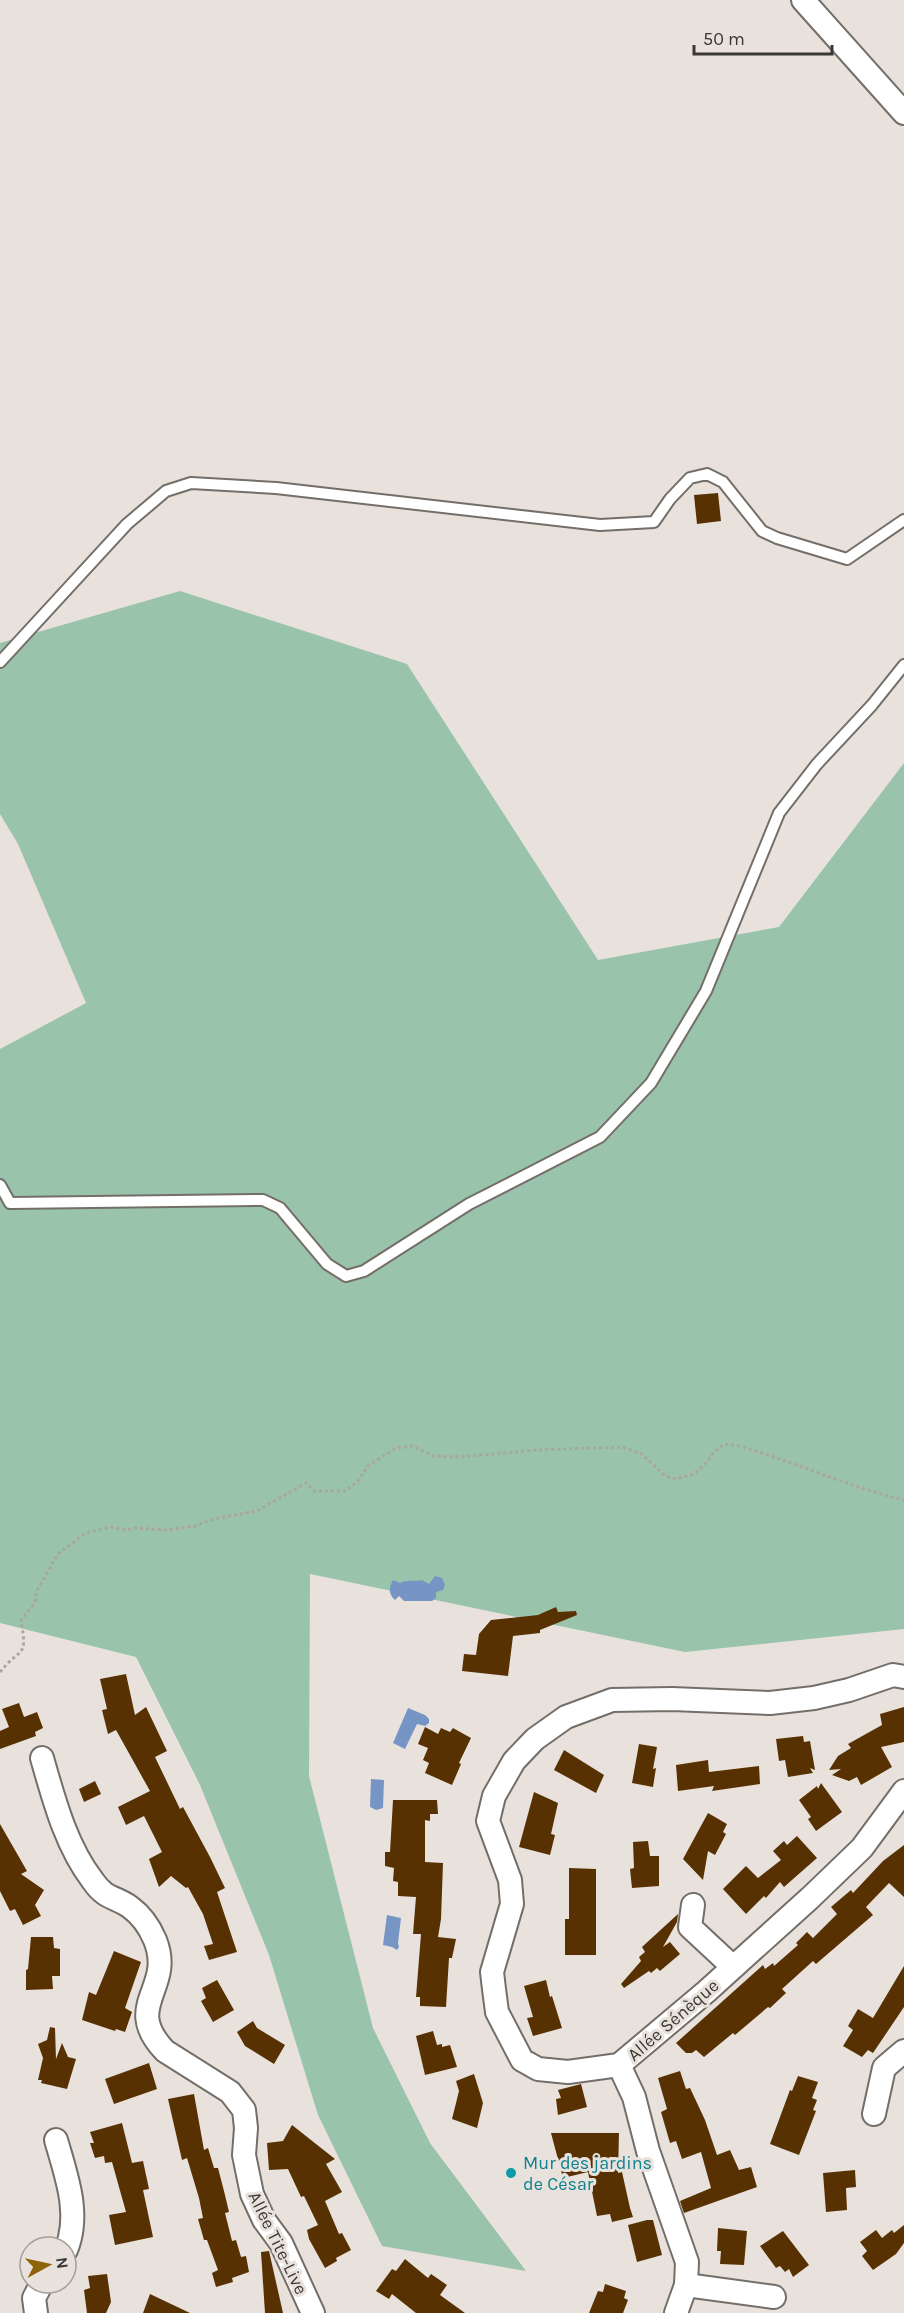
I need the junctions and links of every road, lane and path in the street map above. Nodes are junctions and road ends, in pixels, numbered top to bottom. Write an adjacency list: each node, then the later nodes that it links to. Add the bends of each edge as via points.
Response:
1 (803, 0): 2 (street)
2 (904, 113)
3 (904, 520): 4 (lane, via 847,559 762,531 723,482 707,474 690,478 654,522 600,525 276,488 191,483 166,491 127,524)
4 (0, 662)
5 (904, 665): 6 (lane, via 779,813 706,991 651,1083 600,1137 469,1204 364,1271 346,1276 327,1264 280,1208 263,1200 10,1203)
6 (0, 1185)
7 (904, 1500): 8 (path, via 851,1486 810,1468 735,1445 724,1444 694,1474 676,1479 665,1476 642,1454 622,1447 459,1457 433,1456 412,1446 396,1448 368,1466 346,1491 314,1491 306,1483 257,1510 195,1526 166,1530 111,1527 86,1533 58,1554 47,1569 35,1602 21,1621 25,1644 21,1653)
8 (0, 1672)
9 (904, 1677): 15 (street, Allée Sénèque, via 893,1675 814,1698 770,1703 612,1700 567,1717 535,1738 514,1761 494,1796 488,1821 510,1880 513,1904 492,1972 497,2012 522,2060 538,2069 568,2072)
10 (42, 1758): 23 (street, Allée Tite-Live, via 71,1842 93,1882 107,1897 129,1906 154,1938 160,1965 146,2013 147,2026 165,2051 230,2092 244,2110 244,2155 252,2194 281,2243)
11 (904, 1791): 13 (street, Allée Sénèque, via 861,1848)
12 (693, 1905): 13 (street, via 690,1927)
13 (733, 1967): 15 (street, Allée Sénèque)
14 (904, 2051): 16 (street, via 884,2068)
15 (620, 2065): 19 (street, via 687,2262)
16 (874, 2114)
17 (56, 2140): 18 (street, via 71,2189)
18 (69, 2235)
19 (686, 2285): 21 (street); 24 (street)
20 (36, 2295): 22 (street)
21 (774, 2297)
22 (36, 2313)
23 (313, 2313)
24 (676, 2313)

